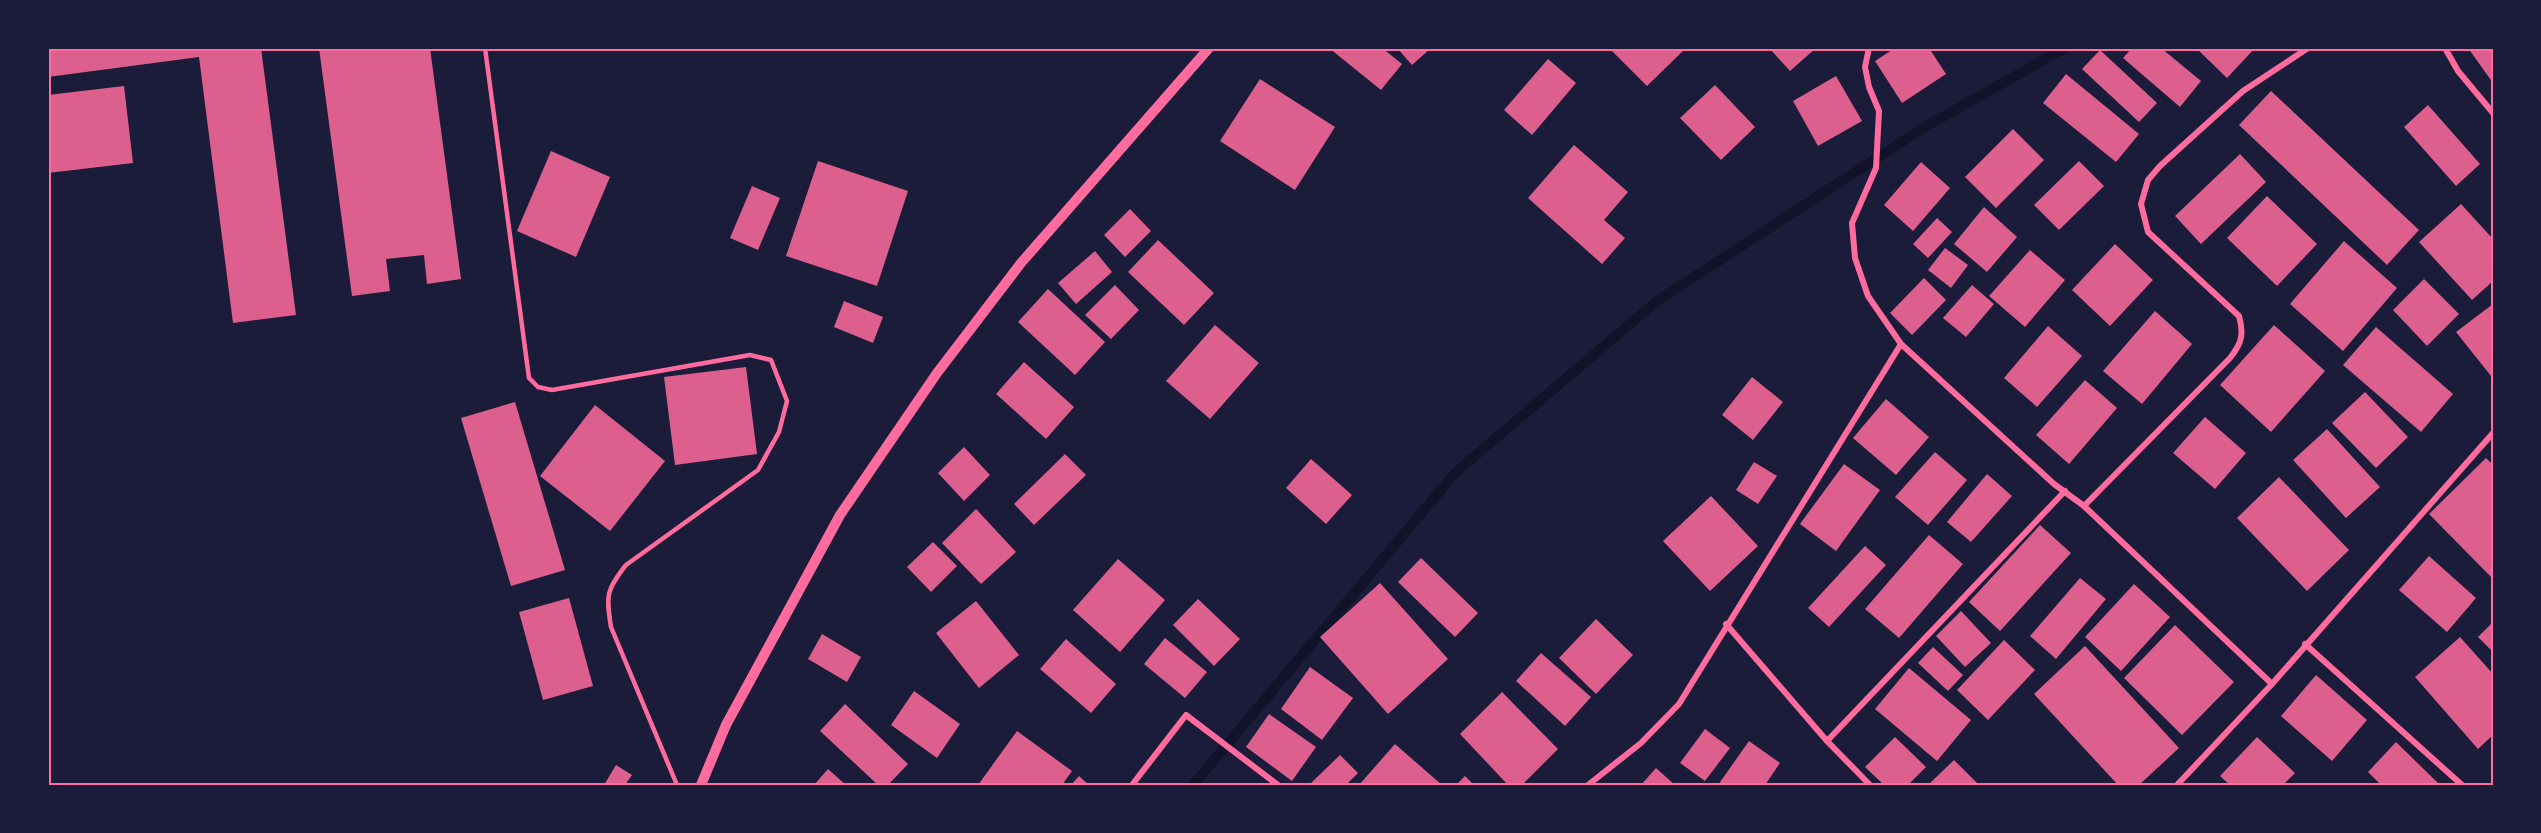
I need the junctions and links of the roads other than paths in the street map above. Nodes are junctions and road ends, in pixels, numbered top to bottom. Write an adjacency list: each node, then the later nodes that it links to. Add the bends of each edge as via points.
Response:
1 (485, 48): 15 (lane, via 529,378 538,387 552,390 750,355 771,360 787,402 779,432 758,470 626,566 610,585 606,600 611,627)
2 (1209, 48): 16 (street, via 1021,263 937,373 840,515 726,725)
3 (1869, 48): 7 (street, via 1865,67 1879,111 1875,168 1852,223 1855,258 1868,296)
4 (2308, 48): 10 (street, via 2244,91 2148,180 2141,204 2148,232 2239,316 2243,331 2240,345 2230,358)
5 (2445, 48): 6 (street, via 2458,71)
6 (2493, 113)
7 (1901, 344): 9 (street); 11 (street)
8 (2493, 433): 12 (street)
9 (2065, 492): 10 (street); 14 (street)
10 (2084, 506): 13 (street)
11 (1726, 624): 14 (street); 19 (street, via 1679,704 1641,743)
12 (2305, 644): 13 (street); 22 (street)
13 (2272, 684): 21 (street)
14 (1827, 741): 20 (street)
15 (676, 785)
16 (701, 785)
17 (1132, 785): 18 (street, via 1186,715)
18 (1278, 785)
19 (1588, 785)
20 (1870, 785)
21 (2177, 785)
22 (2462, 785)

